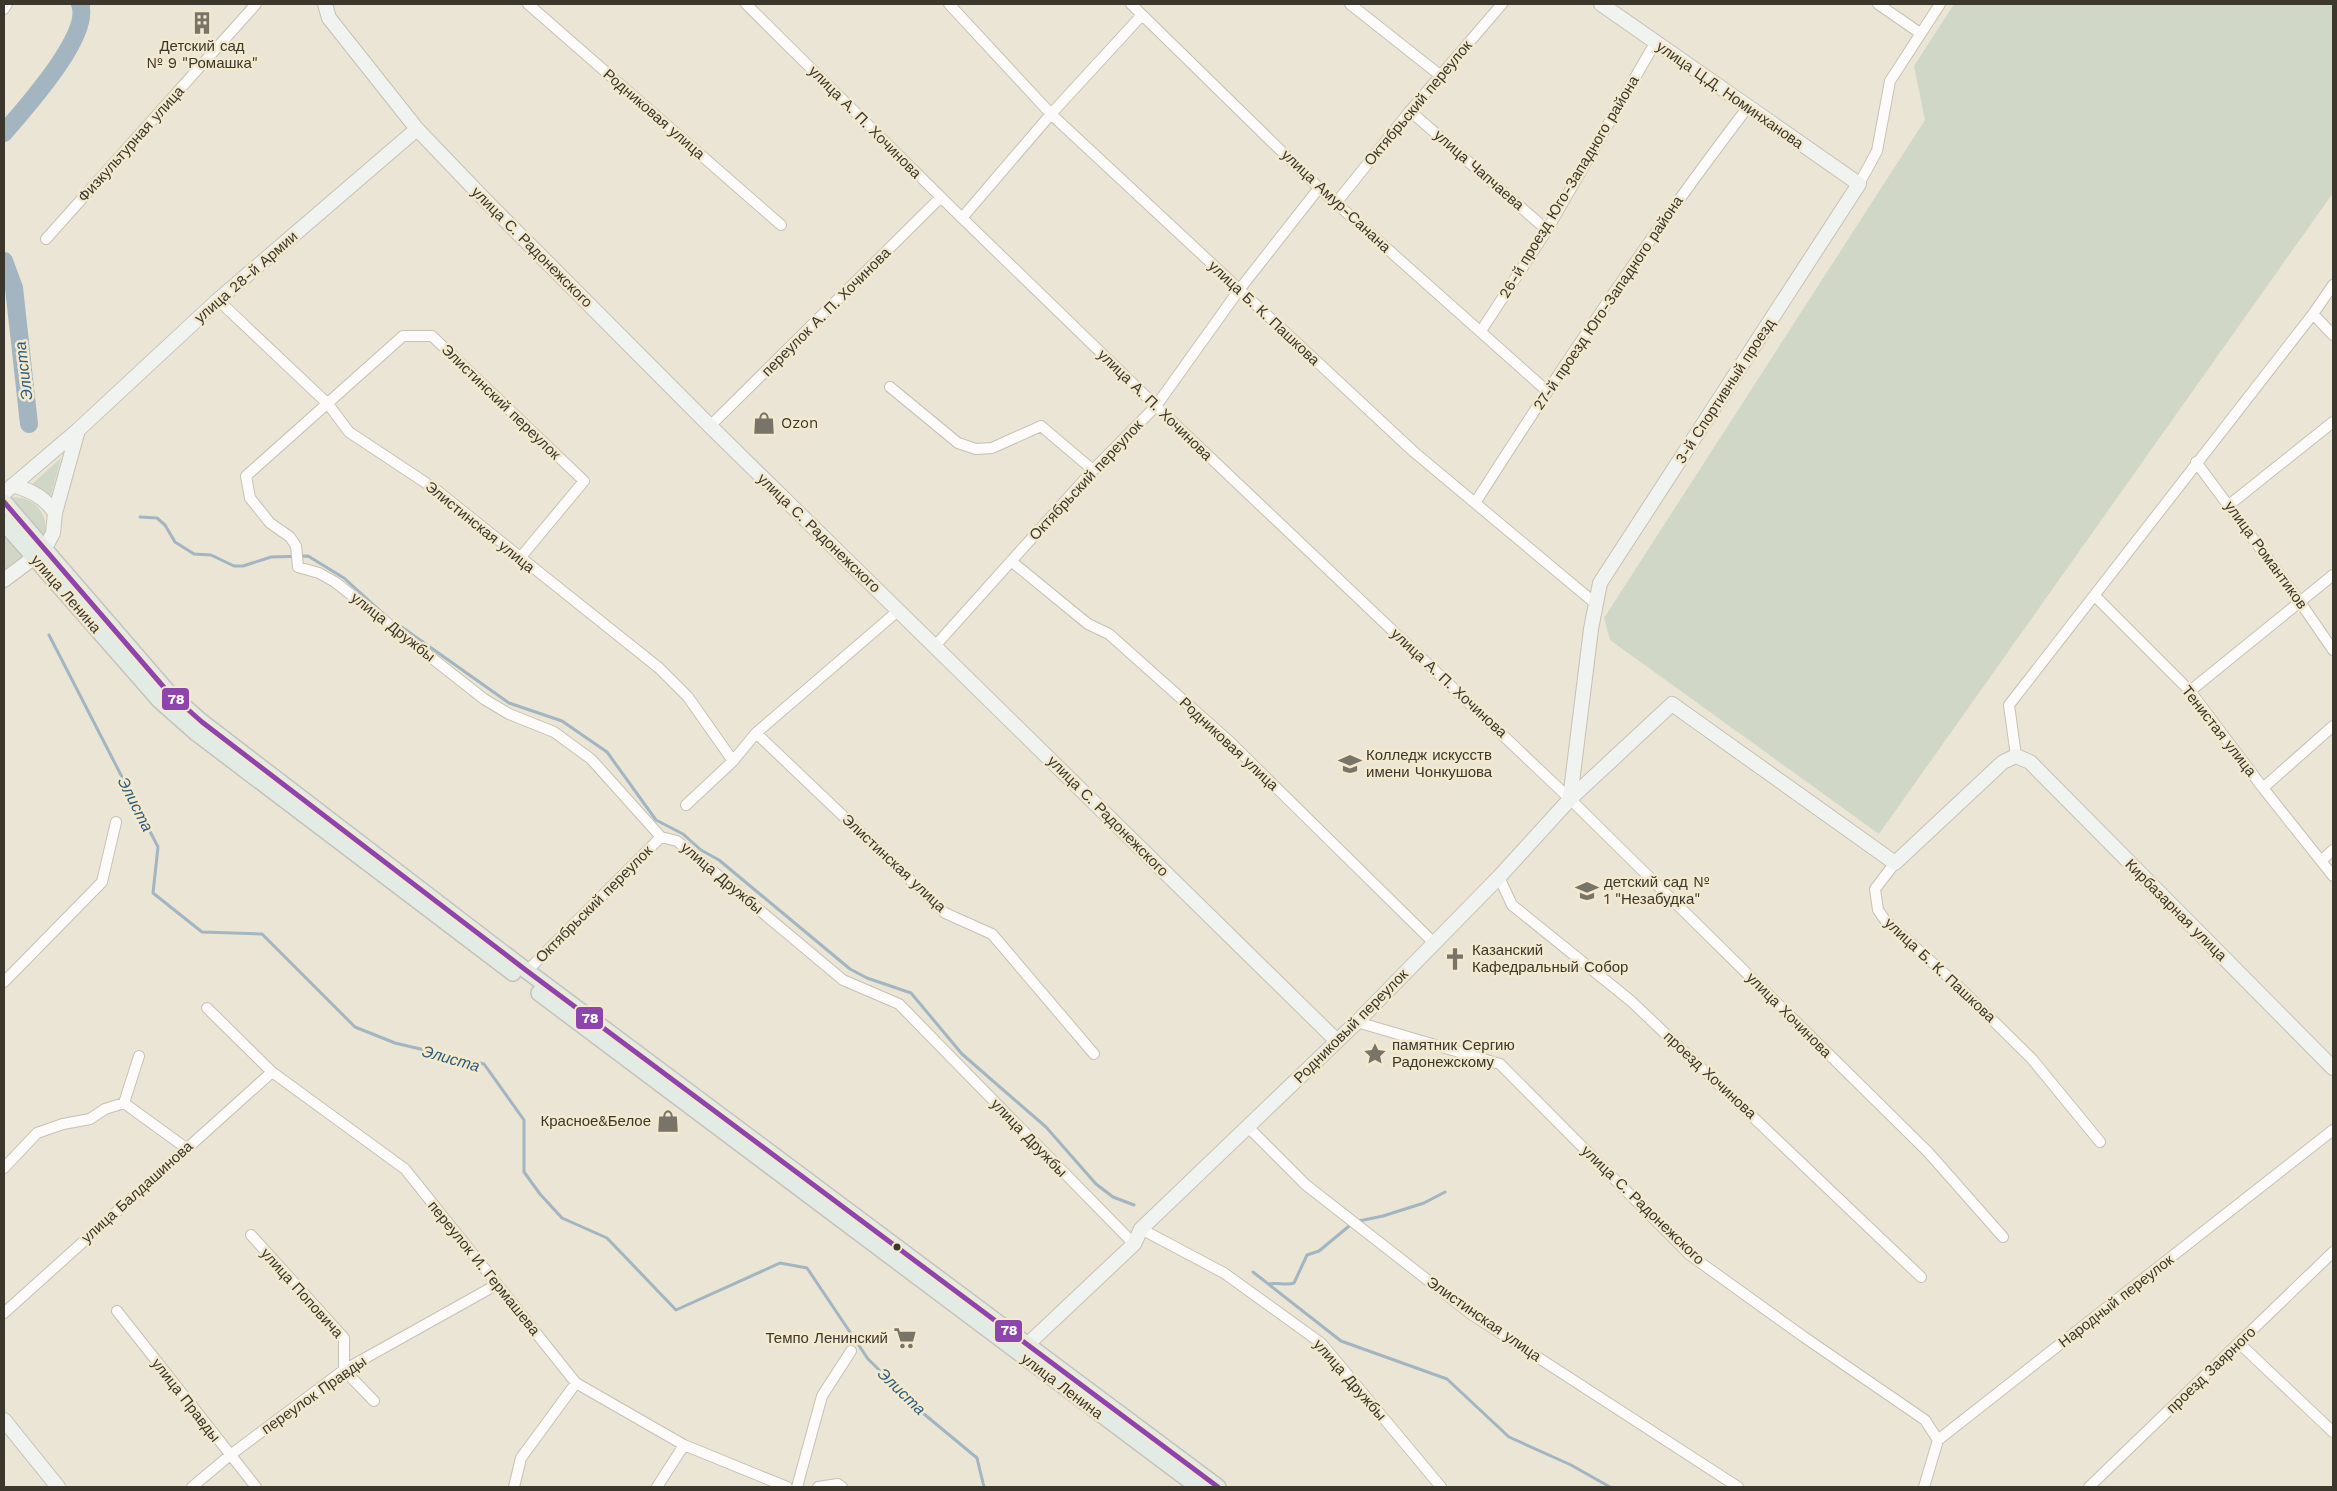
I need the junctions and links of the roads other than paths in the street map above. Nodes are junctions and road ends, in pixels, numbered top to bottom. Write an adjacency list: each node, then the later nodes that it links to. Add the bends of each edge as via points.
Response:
1 (8, 4): 14 (street)
2 (256, 4): 31 (street, Физкультурная улица)
3 (321, 4): 16 (street)
4 (325, 4): 16 (street, улица С. Радонежского)
5 (528, 4): 29 (street, Родниковая улица)
6 (746, 4): 26 (street, улица А. П. Хочинова)
7 (948, 4): 22 (street, улица Б. К. Пашкова)
8 (1131, 4): 15 (street, улица Амур-Санана)
9 (1350, 4): 19 (street)
10 (1502, 4): 19 (street, Октябрьский переулок)
11 (1602, 4): 18 (street, улица Ц.Д. Номинханова)
12 (1878, 4): 17 (street)
13 (1940, 4): 17 (street, 3-й Спортивный проезд)
14 (4, 9)
15 (1142, 15): 22 (street); 25 (street, улица Амур-Санана)
16 (329, 18): 23 (street, улица С. Радонежского)
17 (1920, 33): 24 (street, 3-й Спортивный проезд, via 1890,81 1877,151)
18 (1655, 43): 20 (street, улица Ц.Д. Номинханова); 30 (street, 26-й проезд Юго-Западного района)
19 (1441, 76): 21 (street, Октябрьский переулок)
20 (1748, 107): 24 (street, улица Ц.Д. Номинханова); 39 (street, 27-й проезд Юго-Западного района, via 1682,193)
21 (1410, 111): 27 (street, Октябрьский переулок); 30 (street, улица Чапчаева)
22 (1052, 114): 28 (street); 33 (street, улица Б. К. Пашкова)
23 (416, 129): 34 (street, улица 28-й Армии); 43 (street, улица С. Радонежского)
24 (1859, 184): 61 (street, 3-й Спортивный проезд, via 1600,583)
25 (1319, 188): 27 (street, улица Амур-Санана); 33 (street, Октябрьский переулок)
26 (941, 197): 28 (street, улица А. П. Хочинова); 43 (street, переулок А. П. Хочинова)
27 (1336, 203): 36 (street, улица Амур-Санана)
28 (962, 218): 41 (street, улица А. П. Хочинова)
29 (781, 225)
30 (1547, 230): 36 (street, 26-й проезд Юго-Западного района)
31 (46, 239)
32 (2333, 284): 35 (street)
33 (1239, 290): 41 (street, Октябрьский переулок); 50 (street, улица Б. К. Пашкова)
34 (218, 300): 40 (street, Элистинская улица); 44 (street, улица 28-й Армии)
35 (2313, 314): 37 (street); 45 (street)
36 (1481, 331): 39 (street, улица Амур-Санана)
37 (2333, 335)
38 (890, 387): 46 (street, via 958,443 992,448 1041,426)
39 (1547, 390): 50 (street, 27-й проезд Юго-Западного района)
40 (328, 404): 47 (street, Элистинский переулок); 55 (street, Элистинская улица, via 350,432 435,489); 55 (street, Элистинский переулок, via 403,336 432,336 584,481)
41 (1156, 406): 46 (street, Октябрьский переулок); 71 (street, улица А. П. Хочинова)
42 (2333, 422): 51 (street)
43 (710, 426): 62 (street, улица С. Радонежского)
44 (78, 430): 48 (street, улица 28-й Армии); 52 (street)
45 (2196, 462): 51 (street, улица Романтиков); 59 (street)
46 (1093, 470): 56 (street, Октябрьский переулок)
47 (246, 476): 74 (street, улица Дружбы, via 250,498 270,523 290,537 296,546 298,567 335,582 484,699 509,714 554,732 591,759)
48 (9, 489): 52 (street, улица 28-й Армии, via 32,491)
49 (4, 502): 54 (main road, улица Ленина)
50 (1475, 504): 61 (street, улица Б. К. Пашкова)
51 (2229, 506): 60 (street, улица Романтиков)
52 (55, 513): 54 (street, via 54,534)
53 (4, 523): 54 (main road, улица Ленина)
54 (39, 554): 58 (street); 81 (main road, улица Ленина, via 168,692 195,716); 106 (main road, улица Ленина, via 160,701 225,756)
55 (520, 558): 69 (street, Элистинская улица, via 659,668 688,697)
56 (1011, 561): 63 (street, Октябрьский переулок); 80 (street, Родниковая улица, via 1088,624 1109,634 1230,742)
57 (2333, 575): 60 (street)
58 (4, 580)
59 (2095, 596): 65 (street, Тенистая улица); 68 (street, via 2009,705)
60 (2300, 602): 64 (street, улица Романтиков); 65 (street)
61 (1596, 604): 71 (street, 3-й Спортивный проезд)
62 (899, 610): 63 (street, улица С. Радонежского); 67 (street)
63 (935, 646): 85 (street, улица С. Радонежского)
64 (2333, 650)
65 (2190, 691): 70 (street, Тенистая улица)
66 (2333, 726): 70 (street)
67 (756, 733): 69 (street); 86 (street, Элистинская улица, via 945,913 992,934)
68 (2016, 756): 77 (street, via 2003,762); 88 (street, Кирбазарная улица, via 2030,762)
69 (733, 761): 72 (street)
70 (2263, 788): 76 (street, Тенистая улица)
71 (1570, 798): 77 (street, Родниковый переулок, via 1672,704); 79 (street, Родниковый переулок); 98 (street, улица Хочинова, via 1928,1152)
72 (686, 805)
73 (116, 822): 82 (street, via 102,882)
74 (661, 837): 81 (street, Октябрьский переулок); 99 (street, улица Дружбы, via 677,841 844,980 898,1004)
75 (2333, 850): 76 (street)
76 (2321, 861): 78 (street, Тенистая улица)
77 (1895, 863): 93 (street, улица Б. К. Пашкова, via 1874,889 1878,910 1884,920 1957,985 2032,1059)
78 (2333, 876)
79 (1499, 877): 80 (street, Родниковый переулок); 101 (street, проезд Хочинова, via 1512,905 1631,1000)
80 (1434, 944): 84 (street, Родниковый переулок)
81 (527, 971): 106 (main road, улица Ленина)
82 (4, 982)
83 (207, 1008): 89 (street, переулок И. Гермашева)
84 (1357, 1022): 85 (street, Родниковый переулок); 113 (street, улица С. Радонежского, via 1500,1064 1690,1255 1925,1420)
85 (1337, 1041): 91 (street, Родниковый переулок)
86 (1094, 1054)
87 (139, 1056): 90 (street)
88 (2333, 1068)
89 (272, 1072): 94 (street, улица Балдашинова); 102 (street, переулок И. Гермашева, via 405,1169)
90 (124, 1103): 94 (street); 95 (street, via 105,1109 90,1119 36,1133)
91 (1248, 1127): 96 (street, Родниковый переулок); 128 (street, Элистинская улица, via 1306,1185 1471,1314)
92 (2333, 1130): 113 (street, Народный переулок)
93 (2100, 1142)
94 (186, 1148): 104 (street, улица Балдашинова)
95 (4, 1168)
96 (1141, 1229): 99 (street, Родниковый переулок); 127 (street, улица Дружбы, via 1224,1273 1321,1343)
97 (251, 1235): 108 (street, улица Поповича, via 344,1338)
98 (2003, 1237)
99 (1134, 1244): 106 (street, Родниковый переулок)
100 (2333, 1253): 105 (street, проезд Заярного)
101 (1921, 1277)
102 (496, 1285): 108 (street, переулок Правды); 109 (street, переулок И. Гермашева)
103 (117, 1311): 115 (street, улица Правды)
104 (4, 1312)
105 (2239, 1343): 112 (street); 130 (street, проезд Заярного)
106 (1024, 1350): 125 (main road, улица Ленина); 126 (main road, улица Ленина)
107 (851, 1351): 122 (street, via 822,1396)
108 (344, 1370): 110 (street); 115 (street, переулок Правды)
109 (576, 1383): 114 (street, переулок И. Гермашева); 119 (street, via 520,1458)
110 (374, 1401)
111 (4, 1420): 116 (street)
112 (2333, 1432)
113 (1938, 1440): 129 (street)
114 (684, 1445): 120 (street); 121 (street, переулок И. Гермашева)
115 (230, 1456): 117 (street, переулок Правды); 118 (street, улица Правды)
116 (58, 1487)
117 (192, 1487)
118 (256, 1487)
119 (514, 1487)
120 (657, 1487)
121 (787, 1487)
122 (797, 1487)
123 (818, 1487): 124 (street, via 838,1484)
124 (842, 1487)
125 (1198, 1487)
126 (1218, 1487)
127 (1441, 1487)
128 (1738, 1487)
129 (1924, 1487)
130 (2089, 1487)

